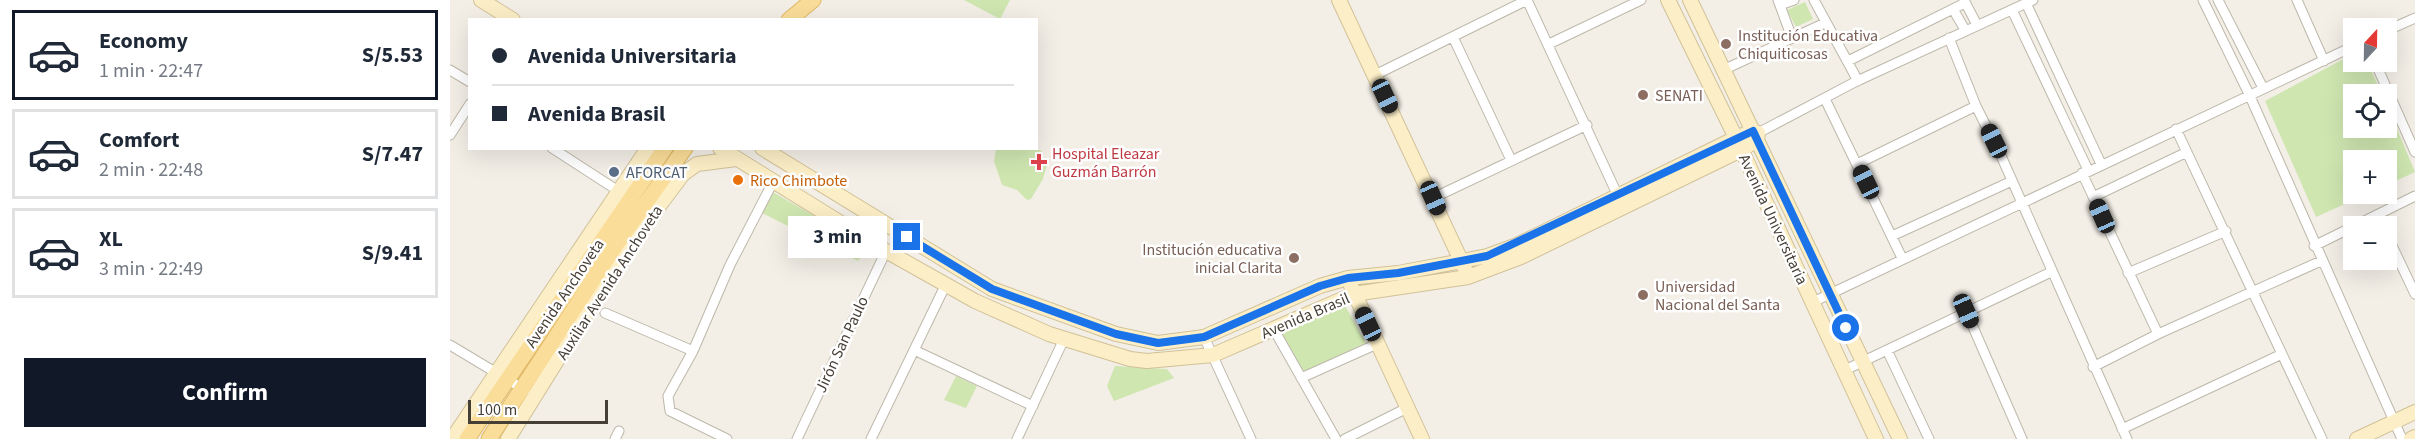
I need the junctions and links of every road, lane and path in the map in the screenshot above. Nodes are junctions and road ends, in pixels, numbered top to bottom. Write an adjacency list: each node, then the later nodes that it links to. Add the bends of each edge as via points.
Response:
1 (481, 0): 18 (main road)
2 (813, 0): 19 (main road)
3 (1339, 0): 35 (main road)
4 (1527, 0): 25 (street); 28 (street)
5 (1641, 0): 28 (street)
6 (1668, 0): 47 (main road, Avenida Universitaria)
7 (1690, 0): 33 (main road, Avenida Universitaria)
8 (1794, 0): 15 (street)
9 (1814, 0): 21 (street)
10 (2203, 0): 39 (street)
11 (2218, 0): 38 (street)
12 (2297, 0): 31 (street)
13 (1965, 1): 16 (street); 22 (street)
14 (2029, 2): 17 (street); 59 (street)
15 (1779, 3): 26 (street)
16 (1953, 9): 24 (street); 30 (street)
17 (2012, 10): 22 (street); 60 (street)
18 (510, 18)
19 (791, 18)
20 (2415, 18): 23 (street)
21 (1825, 23): 26 (street); 30 (street)
22 (1977, 25): 24 (street)
23 (2397, 26)
24 (1965, 30): 27 (street)
25 (1453, 37): 35 (street); 57 (street)
26 (1792, 38): 33 (street)
27 (1949, 38): 37 (street); 41 (street)
28 (1549, 44): 43 (street)
29 (2343, 52): 31 (street)
30 (1848, 61): 37 (street)
31 (2324, 61): 38 (street)
32 (450, 70): 36 (street)
33 (1723, 70): 46 (main road, Avenida Universitaria)
34 (2379, 72): 55 (street)
35 (1375, 75): 67 (main road)
36 (468, 81)
37 (1858, 81): 40 (street)
38 (2263, 88): 39 (street)
39 (2249, 94): 44 (street); 72 (street)
40 (1826, 99): 46 (street); 58 (street)
41 (1976, 106): 58 (street); 61 (street)
42 (468, 107): 45 (street)
43 (1587, 125): 57 (street); 64 (street)
44 (2176, 129): 54 (street); 59 (street)
45 (450, 135)
46 (1756, 135): 47 (main road, Avenida Brasil); 86 (main road, Avenida Universitaria)
47 (1738, 144): 64 (main road, Avenida Brasil); 81 (main road, Avenida Brasil, via 1521,257); 88 (main road, Avenida Universitaria)
48 (555, 150): 63 (street)
49 (647, 150): 63 (main road)
50 (663, 150): 63 (main road, Avenida Anchoveta)
51 (684, 150): 109 (main road, Avenida Anchoveta)
52 (723, 150): 56 (main road, Avenida Brasil)
53 (765, 150): 92 (main road, Avenida Brasil, via 992,289)
54 (2187, 152): 65 (street); 70 (street)
55 (2415, 152)
56 (736, 159): 62 (main road, Avenida Brasil); 110 (main road, Auxiliar Avenida Anchoveta, via 697,164 683,174 626,250)
57 (1511, 160): 67 (street)
58 (1857, 164): 71 (street)
59 (2101, 165): 60 (street)
60 (2085, 171): 65 (street); 68 (street)
61 (2012, 181): 68 (street); 71 (street)
62 (773, 182): 73 (main road, Avenida Brasil); 100 (street, via 730,265)
63 (624, 195): 107 (main road, Avenida Anchoveta)
64 (1618, 196): 76 (main road, Avenida Brasil, via 1516,244)
65 (2093, 196): 79 (street)
66 (2415, 196): 69 (street)
67 (1433, 198): 76 (main road)
68 (2021, 203): 75 (street); 78 (street)
69 (2378, 215): 72 (street)
70 (2226, 231): 79 (street); 84 (street)
71 (1892, 236): 75 (street)
72 (2314, 246): 77 (street)
73 (886, 251): 83 (main road, Avenida Brasil); 122 (street, Jirón San Paulo)
74 (2397, 251): 80 (street)
75 (1902, 258): 86 (street)
76 (1462, 261): 81 (main road); 82 (main road, Avenida Brasil)
77 (2322, 261): 84 (street); 114 (street)
78 (2051, 272): 89 (street); 105 (street)
79 (2128, 273): 93 (street)
80 (2411, 275): 87 (street)
81 (1468, 277): 85 (main road, Avenida Brasil)
82 (1348, 278): 85 (main road); 94 (main road, Avenida Brasil, via 1320,286)
83 (946, 284): 95 (main road, Avenida Brasil, via 993,310); 98 (street)
84 (2254, 293): 93 (street); 101 (street)
85 (1354, 294): 91 (main road, Avenida Brasil); 96 (main road)
86 (1829, 294): 88 (street); 104 (main road, Avenida Universitaria)
87 (2415, 294)
88 (1813, 302): 106 (main road, Avenida Universitaria)
89 (1966, 311): 99 (street); 132 (street)
90 (605, 313): 100 (street)
91 (1273, 328): 103 (main road, Avenida Brasil); 108 (street)
92 (1116, 334): 94 (main road, Avenida Brasil, via 1158,343); 102 (main road)
93 (2158, 334): 105 (street)
94 (1204, 337): 103 (street)
95 (1065, 339): 102 (main road, Avenida Brasil); 111 (street)
96 (1377, 344): 108 (street); 112 (main road)
97 (450, 345): 107 (street)
98 (914, 350): 111 (street); 123 (street)
99 (1887, 350): 104 (street); 131 (street)
100 (693, 351): 121 (street, via 667,404 679,417)
101 (2282, 354): 115 (street); 134 (street)
102 (1111, 355): 103 (main road, Avenida Brasil, via 1147,361)
103 (1213, 355): 125 (street)
104 (1864, 362): 106 (street); 130 (main road, Avenida Universitaria)
105 (2093, 367): 115 (street)
106 (1845, 370): 129 (main road, Avenida Universitaria)
107 (501, 375): 109 (street); 117 (main road); 118 (main road, Avenida Anchoveta)
108 (1300, 378): 126 (street)
109 (521, 387): 110 (street); 119 (main road, Avenida Anchoveta)
110 (536, 397): 120 (main road, Auxiliar Avenida Anchoveta)
111 (1033, 406): 124 (street)
112 (1407, 408): 127 (street); 128 (main road)
113 (2415, 412): 114 (main road)
114 (2394, 421): 135 (main road); 136 (street)
115 (2122, 429): 133 (street)
116 (2415, 437): 137 (main road)
117 (452, 439)
118 (467, 439)
119 (489, 439)
120 (508, 439)
121 (727, 439)
122 (797, 439)
123 (871, 439)
124 (1017, 439)
125 (1251, 439)
126 (1335, 439)
127 (1345, 439)
128 (1422, 439)
129 (1876, 439)
130 (1900, 439)
131 (1929, 439)
132 (2022, 439)
133 (2127, 439)
134 (2322, 439)
135 (2357, 439)
136 (2402, 439)
137 (2411, 439)

